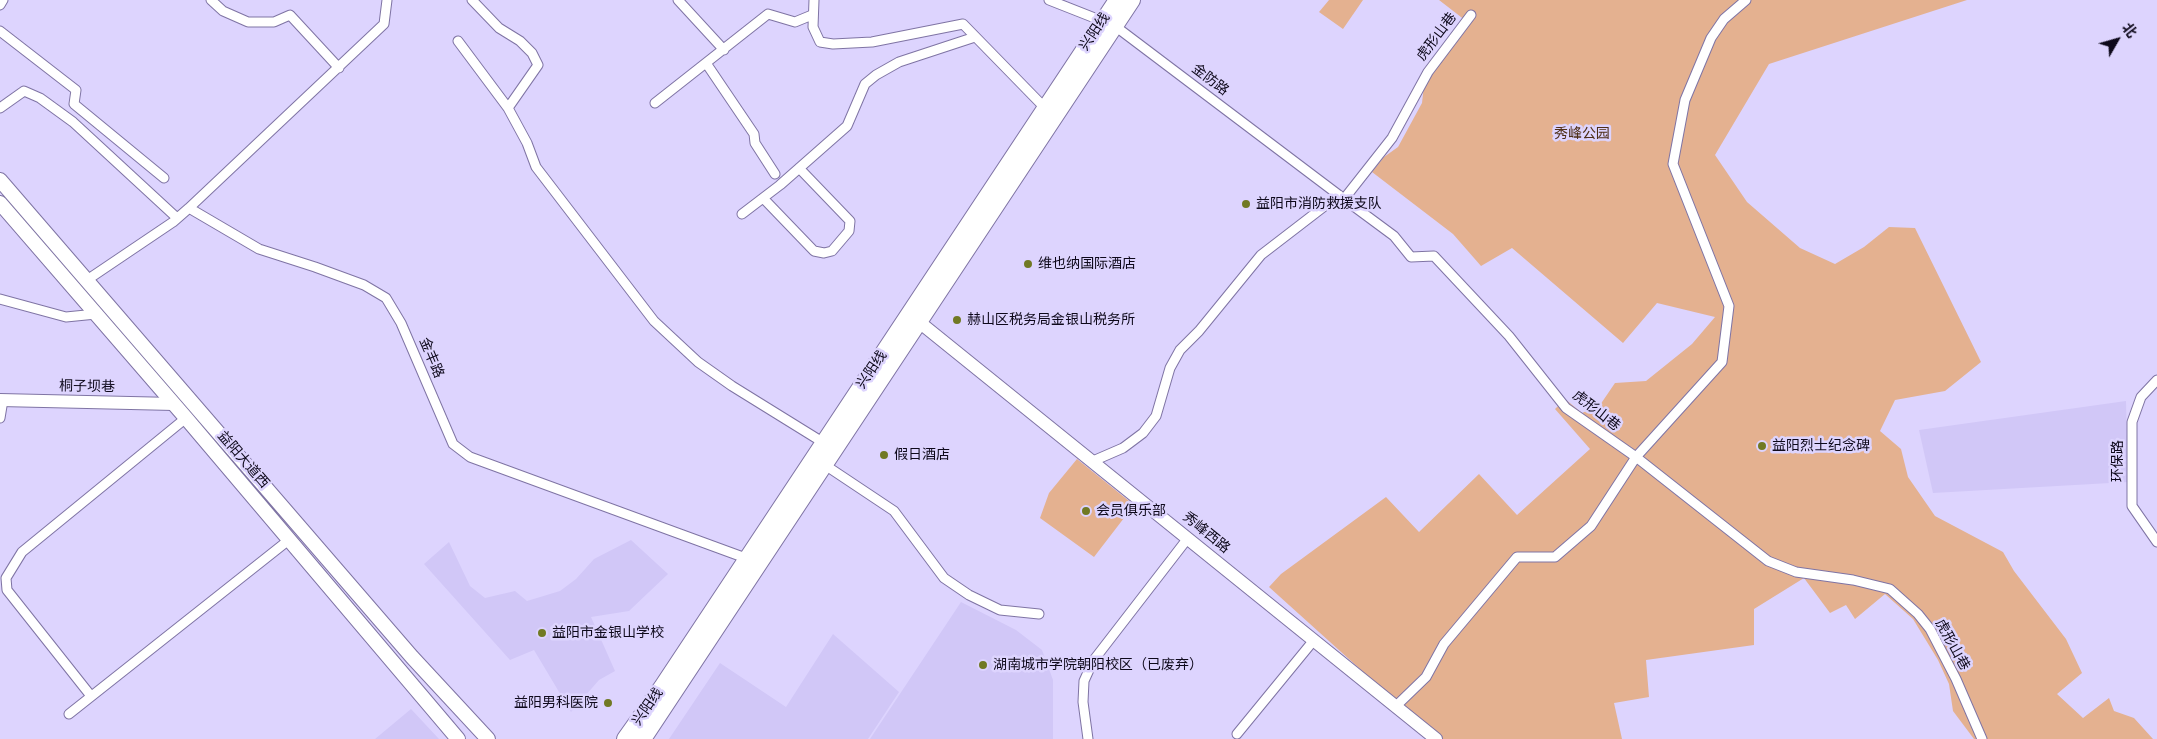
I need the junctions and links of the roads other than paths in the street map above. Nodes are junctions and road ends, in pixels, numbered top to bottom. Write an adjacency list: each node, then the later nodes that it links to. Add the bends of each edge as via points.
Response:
1 (2, 0): 11 (street)
2 (211, 0): 20 (street, via 223,11 248,22 274,22 290,15)
3 (387, 0): 20 (street, via 384,24)
4 (472, 0): 23 (street, via 499,28 532,52 538,66)
5 (678, 0): 18 (street)
6 (814, 0): 12 (street)
7 (1049, 0): 14 (street, 金防路)
8 (1117, 0): 14 (highway, 兴阳线)
9 (1132, 0): 14 (highway, 兴阳线)
10 (1746, 0): 45 (street, via 1724,19 1711,38 1685,100 1673,164 1729,306 1722,362)
11 (0, 5)
12 (812, 16): 16 (street, via 820,42 833,44 872,42 963,24); 18 (street, via 795,22 768,14)
13 (1471, 16): 29 (street, 虎形山巷, via 1428,72 1392,138)
14 (1109, 23): 24 (highway, 兴阳线); 29 (street, 金防路); 38 (highway, 兴阳线)
15 (0, 30): 27 (street, via 76,90 74,104)
16 (975, 36): 24 (street); 25 (street, via 899,62 876,75 865,84 847,126)
17 (458, 41): 23 (street)
18 (724, 50): 19 (street)
19 (706, 64): 21 (street); 26 (street, via 754,134 755,142)
20 (339, 68): 32 (street)
21 (655, 103)
22 (0, 108): 34 (street, via 24,90 40,98 74,122)
23 (508, 108): 44 (street, via 536,167 654,321 705,367)
24 (1045, 108): 38 (highway, 兴阳线)
25 (799, 168): 30 (street); 30 (street, via 850,221 849,231 832,251 824,254 814,251)
26 (775, 174)
27 (164, 178)
28 (0, 180): 35 (main road, 益阳大道西)
29 (1342, 197): 45 (street, 虎形山巷, via 1394,236 1411,257 1434,256 1509,336 1566,408); 46 (street, via 1261,255 1180,350 1170,368 1156,416 1143,433 1123,448)
30 (763, 198): 33 (street)
31 (0, 203): 37 (main road, 益阳大道西)
32 (189, 208): 34 (street); 51 (street, 金丰路, via 259,249 356,282 386,298 401,323 453,444 470,457)
33 (742, 214)
34 (177, 218): 35 (street)
35 (87, 280): 59 (main road, 益阳大道西, via 412,657)
36 (0, 299): 37 (street, via 66,317)
37 (96, 314): 41 (main road, 益阳大道西)
38 (914, 318): 44 (highway, 兴阳线); 46 (street, 秀峰西路); 47 (highway, 兴阳线)
39 (2157, 380): 50 (street, 环保路, via 2141,398 2132,422 2132,506)
40 (2, 400): 41 (street, 桐子坝巷); 42 (street)
41 (174, 404): 43 (main road, 益阳大道西)
42 (0, 418)
43 (186, 418): 49 (main road, 益阳大道西); 54 (street, via 22,552 6,578 6,590)
44 (824, 443): 51 (highway, 兴阳线)
45 (1636, 457): 55 (street, via 1591,526 1555,557 1517,557 1444,644 1426,677); 64 (street, 虎形山巷, via 1768,561 1796,572 1890,589 1930,629)
46 (1093, 461): 48 (street, 秀峰西路)
47 (825, 464): 51 (highway, 兴阳线); 52 (street, via 894,511 944,578 1000,610)
48 (1188, 538): 53 (street, 秀峰西路); 62 (street, via 1093,661 1084,681)
49 (290, 539): 54 (street); 58 (main road, 益阳大道西)
50 (2157, 542)
51 (753, 561): 60 (highway, 兴阳线); 61 (highway, 兴阳线)
52 (1039, 614)
53 (1314, 640): 55 (street, 秀峰西路); 57 (street)
54 (91, 696): 56 (street)
55 (1396, 706): 63 (street, 秀峰西路)
56 (69, 714)
57 (1237, 734)
58 (458, 739)
59 (488, 739)
60 (625, 739)
61 (643, 739)
62 (1088, 739)
63 (1436, 739)
64 (1982, 739)

